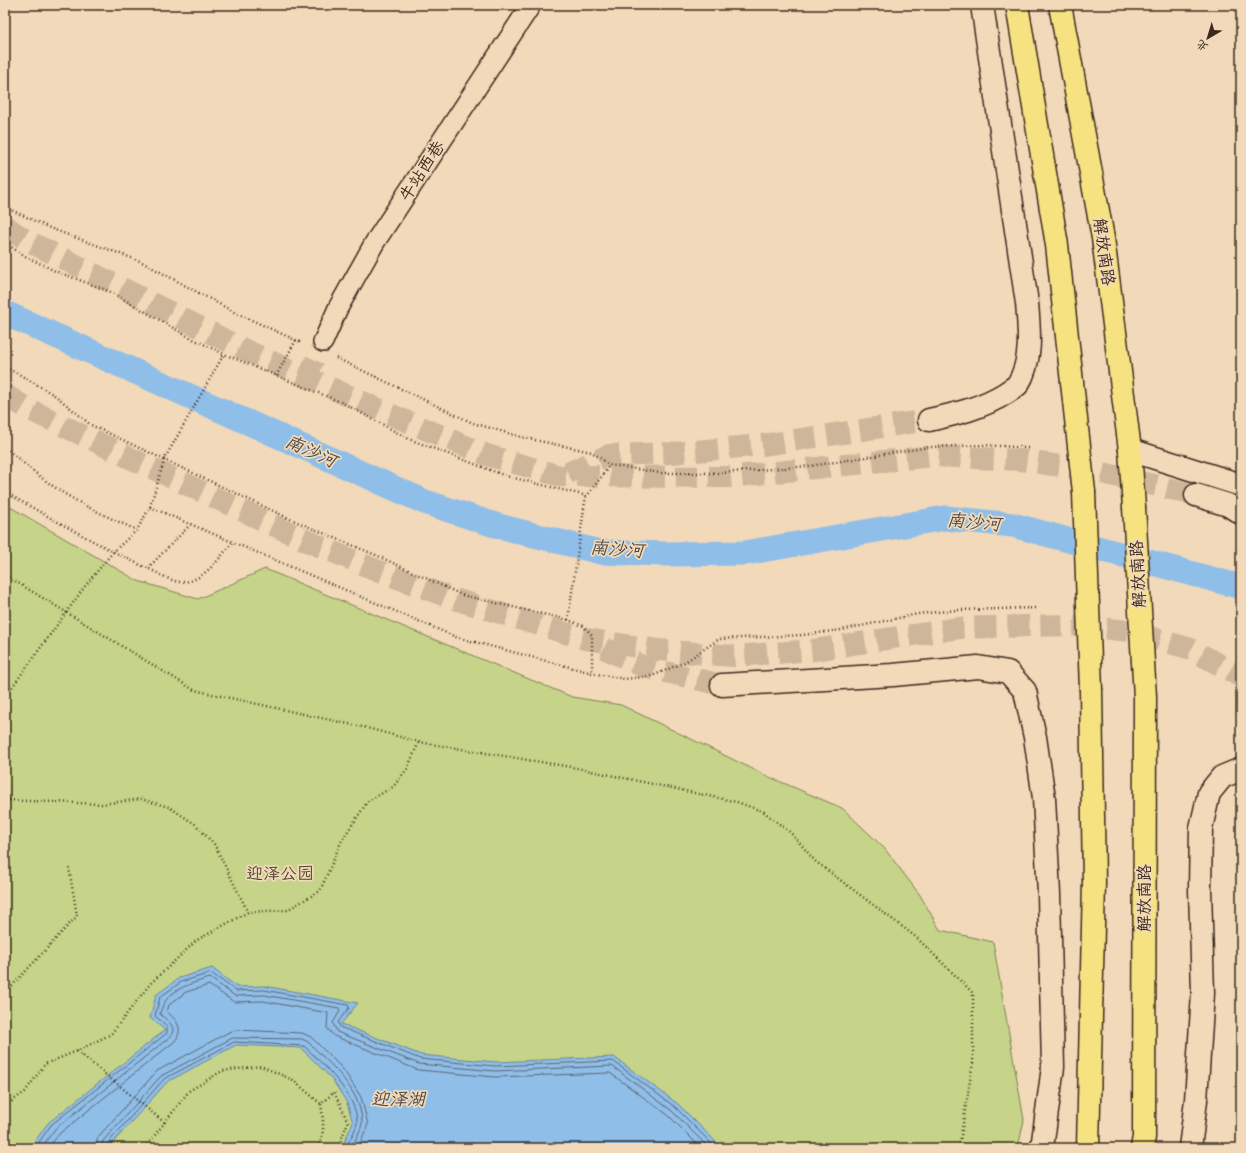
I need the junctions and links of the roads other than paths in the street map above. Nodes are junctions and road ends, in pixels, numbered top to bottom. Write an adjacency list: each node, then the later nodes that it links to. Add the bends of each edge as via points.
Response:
1 (531, 5): 5 (street, 牛站西巷, via 376,242 341,302)
2 (982, 5): 6 (street, via 1030,335 1026,364 1018,385 996,399 968,411)
3 (1017, 5): 14 (main road, bridge, via 1057,245 1084,492 1094,882)
4 (1060, 5): 7 (main road, 解放南路, via 1103,238)
5 (326, 348)
6 (929, 420)
7 (1130, 450): 8 (street); 15 (main road, 解放南路, bridge, via 1145,697)
8 (1241, 485)
9 (1196, 495): 10 (street)
10 (1241, 512)
11 (722, 685): 13 (street, via 893,675 978,667 1008,672 1025,691 1044,798 1049,894 1053,1067)
12 (1241, 769): 16 (street, via 1222,777 1209,792 1202,828 1200,889 1203,992)
13 (1042, 1148)
14 (1088, 1148)
15 (1142, 1148)
16 (1190, 1148)

